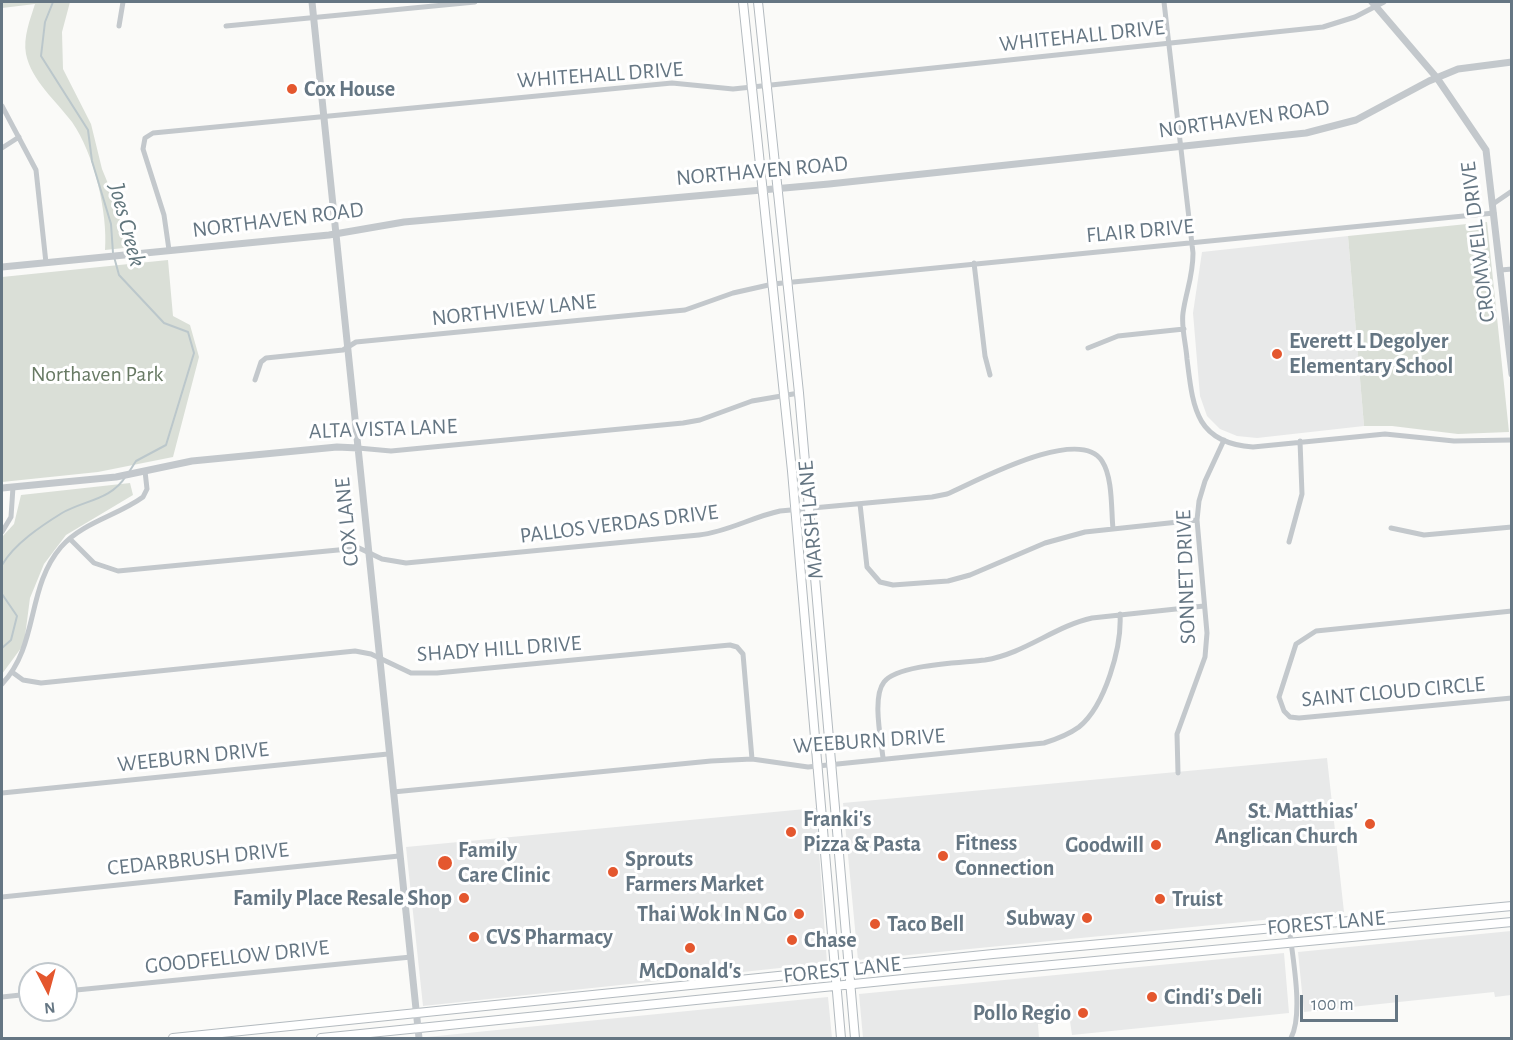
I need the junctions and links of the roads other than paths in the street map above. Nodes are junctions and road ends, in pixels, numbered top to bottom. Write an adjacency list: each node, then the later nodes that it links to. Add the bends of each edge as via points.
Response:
1 (123, 2): 10 (street)
2 (312, 2): 9 (street, COX LANE)
3 (475, 2): 9 (street)
4 (743, 2): 16 (main road, MARSH LANE)
5 (758, 2): 15 (main road, MARSH LANE)
6 (1164, 2): 12 (street)
7 (1384, 2): 8 (street, WHITEHALL DRIVE)
8 (1374, 4): 12 (street, WHITEHALL DRIVE, via 1355,17 1323,27); 14 (street, CROMWELL DRIVE)
9 (314, 17): 11 (street); 18 (street, COX LANE)
10 (118, 26)
11 (226, 26)
12 (1169, 43): 15 (street, WHITEHALL DRIVE); 20 (street)
13 (1512, 62): 14 (street, NORTHAVEN ROAD, via 1458,69)
14 (1437, 78): 20 (street, NORTHAVEN ROAD, via 1371,114 1323,130); 25 (street, CROMWELL DRIVE, via 1486,150)
15 (766, 86): 16 (street, WHITEHALL DRIVE); 22 (main road, MARSH LANE)
16 (752, 87): 18 (street, WHITEHALL DRIVE, via 721,89 672,82); 23 (main road, MARSH LANE)
17 (2, 106): 19 (street)
18 (324, 116): 27 (street, COX LANE); 29 (street, WHITEHALL DRIVE, via 148,135 142,142 143,149 164,215)
19 (19, 137): 21 (street); 30 (street, via 36,170)
20 (1179, 147): 22 (street, NORTHAVEN ROAD); 28 (street)
21 (2, 148)
22 (777, 188): 23 (street, NORTHAVEN ROAD); 35 (main road, MARSH LANE)
23 (763, 190): 27 (street, NORTHAVEN ROAD, via 404,222); 36 (main road, MARSH LANE)
24 (1512, 191): 25 (street)
25 (1493, 204): 26 (street, CROMWELL DRIVE)
26 (1494, 213): 28 (street, FLAIR DRIVE); 34 (street, CROMWELL DRIVE)
27 (337, 234): 29 (street, NORTHAVEN ROAD); 38 (street, COX LANE)
28 (1192, 243): 31 (street, FLAIR DRIVE); 37 (street, via 1192,280 1183,315)
29 (169, 250): 30 (street, NORTHAVEN ROAD)
30 (46, 263): 32 (street, NORTHAVEN ROAD)
31 (974, 263): 35 (street, FLAIR DRIVE); 42 (street)
32 (2, 267)
33 (1512, 269): 34 (street)
34 (1501, 270): 40 (street, CROMWELL DRIVE)
35 (788, 283): 36 (street, NORTHVIEW LANE); 44 (main road, MARSH LANE)
36 (773, 284): 38 (street, NORTHVIEW LANE, via 685,310 356,342); 45 (main road, MARSH LANE)
37 (1184, 328): 39 (street, via 1118,336); 46 (street, via 1193,407 1202,425)
38 (348, 347): 43 (street, NORTHVIEW LANE, via 266,358); 49 (street, COX LANE)
39 (1088, 348)
40 (1511, 356): 41 (street, CROMWELL DRIVE)
41 (1512, 374)
42 (990, 375)
43 (255, 380)
44 (799, 393): 45 (street, ALTA VISTA LANE); 54 (main road, MARSH LANE)
45 (785, 395): 49 (street, ALTA VISTA LANE, via 683,423 391,451); 55 (main road, MARSH LANE)
46 (1224, 440): 48 (street, via 1253,447); 56 (street, SONNET DRIVE, via 1205,482)
47 (1512, 440): 48 (street, via 1454,441 1385,434)
48 (1300, 441): 62 (street, via 1302,494)
49 (358, 448): 50 (street, ALTA VISTA LANE, via 192,461); 63 (street, COX LANE)
50 (142, 472): 51 (street, ALTA VISTA LANE); 61 (street, via 147,489 143,496)
51 (14, 487): 52 (street, ALTA VISTA LANE); 60 (street, via 13,511)
52 (2, 488)
53 (860, 504): 54 (street, PALLOS VERDAS DRIVE); 59 (street, PALLOS VERDAS DRIVE, via 947,494 1030,458 1085,448 1102,460 1107,472); 59 (street, via 867,567 880,582 893,585 970,576 1046,543)
54 (810, 508): 55 (street, PALLOS VERDAS DRIVE); 74 (main road, MARSH LANE)
55 (796, 510): 63 (street, PALLOS VERDAS DRIVE, via 758,516 699,536 406,562 382,560); 75 (main road, MARSH LANE)
56 (1197, 520): 59 (street); 64 (street, SONNET DRIVE)
57 (1512, 527): 58 (street, via 1424,535)
58 (1391, 528)
59 (1113, 529)
60 (2, 532)
61 (69, 539): 63 (street, PALLOS VERDAS DRIVE, via 94,563 117,572 360,548); 68 (street, via 46,571 29,637)
62 (1289, 542)
63 (368, 553): 67 (street, COX LANE)
64 (1204, 606): 66 (street); 76 (street, SONNET DRIVE, via 1204,657 1177,734)
65 (1512, 611): 70 (street, SAINT CLOUD CIRCLE, via 1316,631 1296,644 1279,697 1284,711 1299,718)
66 (1120, 614): 72 (street, WEEBURN DRIVE, via 1120,642 1100,699 1086,720 1068,734 1044,743); 72 (street, via 1076,621 989,659 890,676 878,696)
67 (379, 659): 68 (street, SHADY HILL DRIVE, via 356,651 41,683 23,680); 71 (street, COX LANE); 73 (street, SHADY HILL DRIVE, via 411,673 437,674 730,645 742,654)
68 (12, 672): 69 (street)
69 (2, 684)
70 (1512, 698)
71 (388, 754): 77 (street, COX LANE); 78 (street, WEEBURN DRIVE)
72 (883, 758): 74 (street, WEEBURN DRIVE)
73 (752, 759): 75 (street, WEEBURN DRIVE); 77 (street, WEEBURN DRIVE)
74 (832, 764): 75 (street, WEEBURN DRIVE); 80 (main road, MARSH LANE)
75 (818, 766): 81 (main road, MARSH LANE)
76 (1178, 773)
77 (392, 792): 79 (street, COX LANE)
78 (2, 793)
79 (399, 856): 82 (street, CEDARBRUSH DRIVE); 94 (street, COX LANE)
80 (841, 869): 81 (main road); 97 (main road, MARSH LANE)
81 (827, 872): 98 (main road, MARSH LANE)
82 (2, 897)
83 (1512, 906): 84 (main road, FOREST LANE)
84 (1459, 911): 85 (main road, FOREST LANE); 88 (main road)
85 (1371, 919): 87 (main road, FOREST LANE); 90 (main road)
86 (1512, 922): 88 (main road, FOREST LANE)
87 (1289, 926): 89 (main road, FOREST LANE); 92 (street)
88 (1460, 927): 90 (main road, FOREST LANE)
89 (1194, 935): 91 (main road, FOREST LANE); 93 (main road)
90 (1373, 935): 92 (main road, FOREST LANE)
91 (1103, 943): 95 (main road, FOREST LANE); 96 (main road)
92 (1291, 943): 93 (main road, FOREST LANE); 117 (street, via 1297,1011)
93 (1196, 952): 96 (main road, FOREST LANE)
94 (411, 957): 103 (street, GOODFELLOW DRIVE); 108 (street, COX LANE)
95 (963, 957): 97 (main road, FOREST LANE); 99 (main road)
96 (1105, 960): 99 (main road, FOREST LANE)
97 (849, 969): 98 (main road, FOREST LANE); 101 (main road, MARSH LANE)
98 (835, 970): 100 (main road, FOREST LANE); 102 (main road, MARSH LANE)
99 (965, 974): 101 (main road, FOREST LANE)
100 (719, 983): 106 (main road); 107 (main road, FOREST LANE)
101 (851, 984): 102 (main road, FOREST LANE); 116 (main road, MARSH LANE)
102 (837, 986): 106 (main road, FOREST LANE); 115 (main road, MARSH LANE)
103 (78, 990)
104 (18, 995): 105 (street)
105 (2, 997)
106 (721, 997): 109 (main road, FOREST LANE)
107 (541, 1000): 108 (main road, FOREST LANE); 109 (main road)
108 (416, 1014): 110 (street, COX LANE); 112 (main road, FOREST LANE)
109 (543, 1015): 110 (main road, FOREST LANE)
110 (418, 1028): 113 (main road, FOREST LANE); 114 (street, COX LANE)
111 (173, 1038): 112 (main road, FOREST LANE)
112 (179, 1038)
113 (321, 1038)
114 (419, 1038)
115 (841, 1038)
116 (855, 1038)
117 (1291, 1038)

